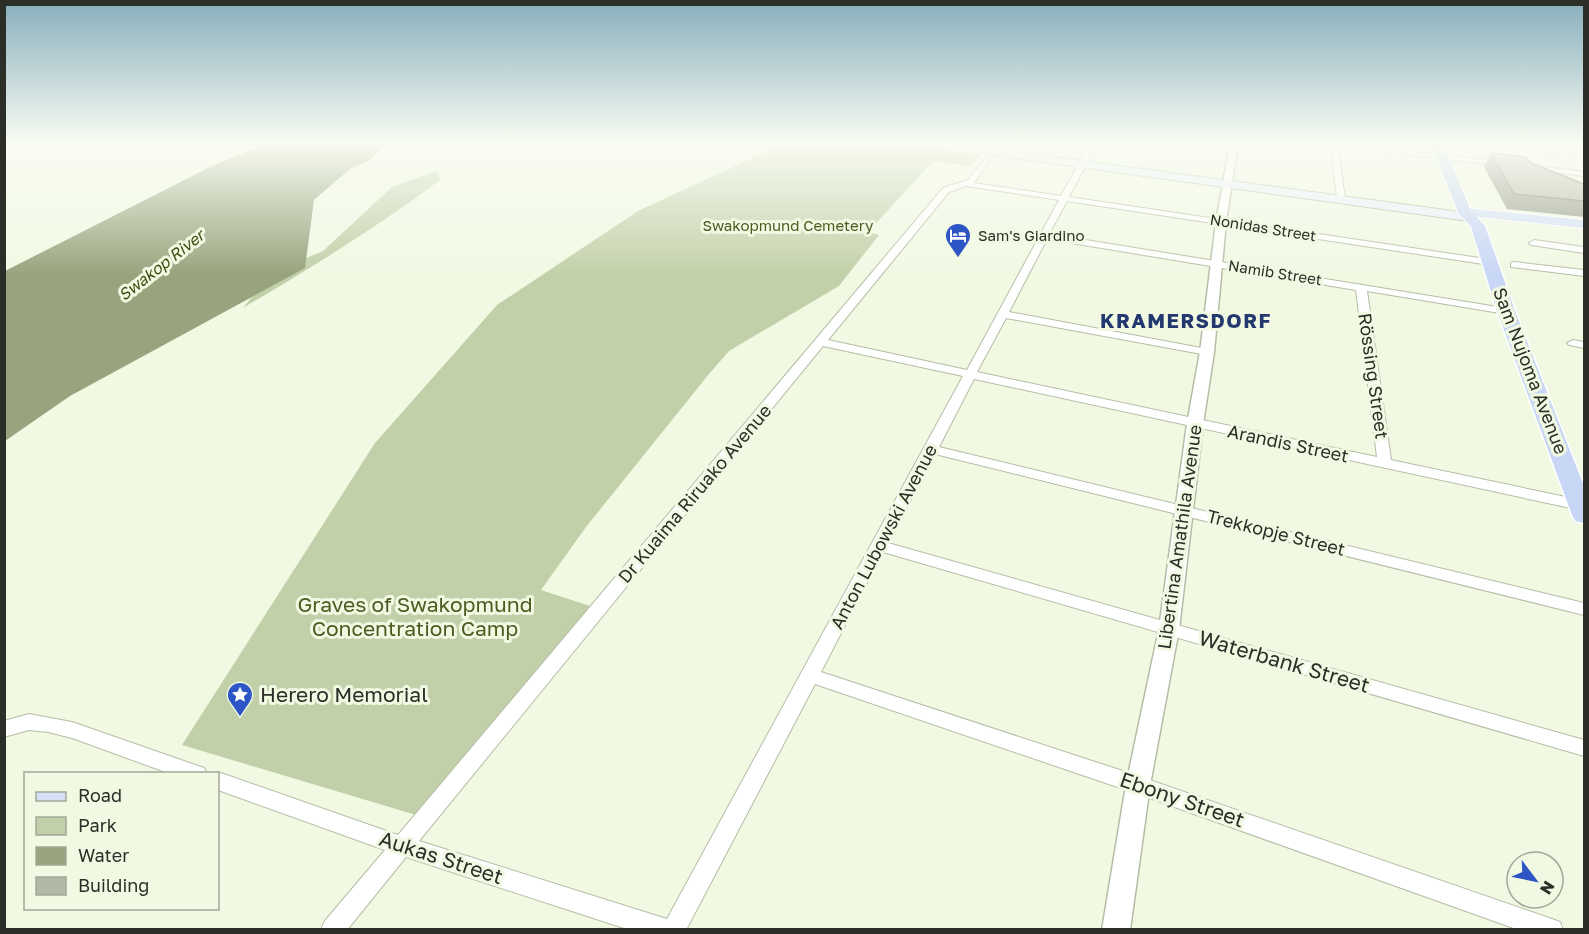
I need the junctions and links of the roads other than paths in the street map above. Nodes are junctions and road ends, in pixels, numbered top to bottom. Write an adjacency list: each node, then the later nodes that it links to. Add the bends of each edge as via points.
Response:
1 (954, 188): 24 (street, Dr Kuaima Riruako Avenue, via 946,190)
2 (989, 188): 9 (street, Nonidas Street)
3 (1070, 188): 9 (street, Anton Lubowski Avenue)
4 (1226, 188): 11 (street, Libertina Amathila Avenue)
5 (1277, 188): 8 (main road)
6 (1340, 188): 8 (street)
7 (1460, 188): 10 (highway, Sam Nujoma Avenue)
8 (1341, 196): 10 (main road)
9 (1064, 199): 11 (street, Nonidas Street); 14 (street, Anton Lubowski Avenue)
10 (1474, 219): 12 (main road); 13 (main road); 17 (highway, Sam Nujoma Avenue)
11 (1221, 222): 17 (street, Nonidas Street); 18 (street, Libertina Amathila Avenue)
12 (1584, 224)
13 (1584, 230)
14 (1043, 236): 18 (street, Namib Street); 23 (street, Anton Lubowski Avenue)
15 (1534, 243): 16 (street)
16 (1584, 250)
17 (1490, 262): 22 (highway, Sam Nujoma Avenue)
18 (1218, 264): 21 (street, Namib Street); 25 (street, Libertina Amathila Avenue)
19 (1514, 266): 20 (street)
20 (1584, 273)
21 (1360, 287): 22 (street, Namib Street); 29 (street, Rössing Street)
22 (1506, 311): 30 (highway, Sam Nujoma Avenue)
23 (1001, 314): 25 (street); 26 (street, Anton Lubowski Avenue)
24 (820, 342): 26 (street, Arandis Street); 41 (street, Dr Kuaima Riruako Avenue)
25 (1207, 352): 27 (street, Libertina Amathila Avenue)
26 (970, 376): 27 (street, Arandis Street); 28 (street, Anton Lubowski Avenue)
27 (1195, 424): 29 (street, Arandis Street); 31 (street, Libertina Amathila Avenue)
28 (932, 449): 31 (street, Trekkopje Street); 32 (street, Anton Lubowski Avenue)
29 (1385, 464): 30 (street, Arandis Street)
30 (1582, 510)
31 (1185, 511): 33 (street, Trekkopje Street); 34 (street, Libertina Amathila Avenue)
32 (879, 546): 34 (street, Waterbank Street); 35 (street, Anton Lubowski Avenue)
33 (1584, 609)
34 (1169, 628): 37 (street, Waterbank Street); 40 (street, Libertina Amathila Avenue)
35 (810, 675): 40 (street, Ebony Street); 44 (street, Anton Lubowski Avenue)
36 (4, 729): 38 (street, via 29,722 48,724)
37 (1584, 748)
38 (191, 772)
39 (219, 781): 41 (street, Aukas Street)
40 (1138, 785): 45 (street, Libertina Amathila Avenue); 46 (street, Ebony Street)
41 (402, 846): 42 (street, Dr Kuaima Riruako Avenue); 43 (street, Aukas Street)
42 (332, 930)
43 (666, 930)
44 (674, 930)
45 (1116, 930)
46 (1552, 930)

